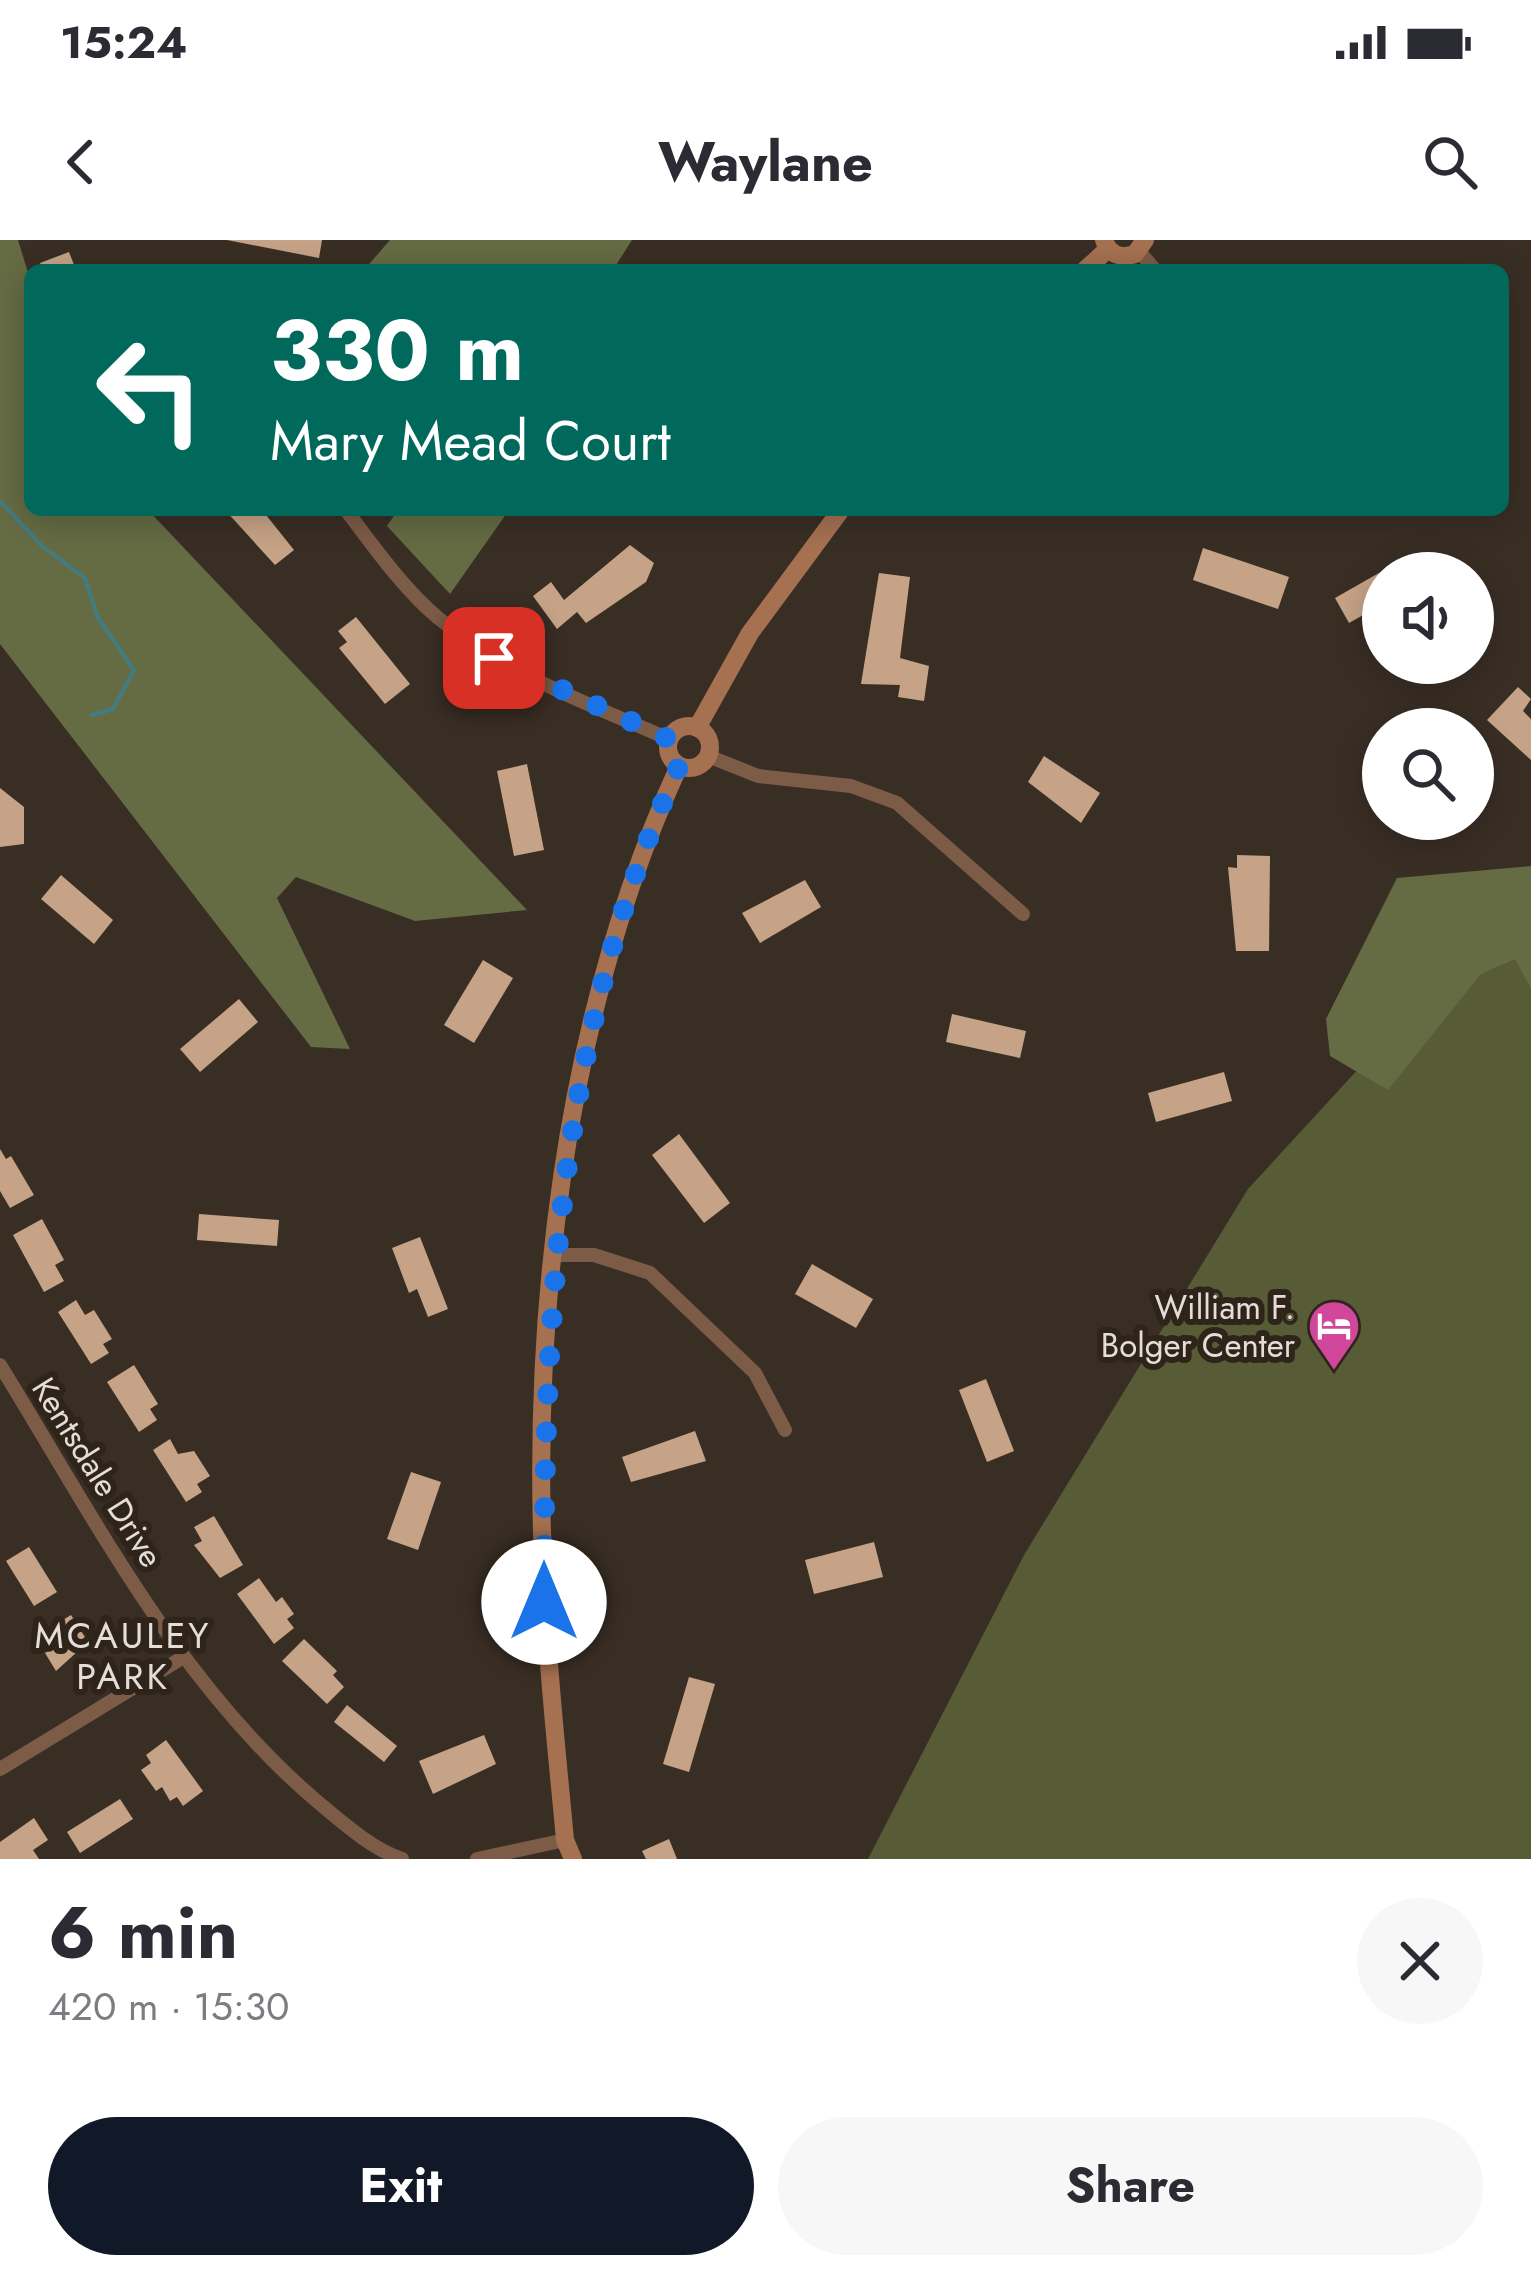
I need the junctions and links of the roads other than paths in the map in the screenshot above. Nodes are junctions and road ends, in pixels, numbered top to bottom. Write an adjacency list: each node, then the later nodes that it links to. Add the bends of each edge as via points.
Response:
1 (1106, 244): 2 (street, via 1123,256)
2 (1142, 245)
3 (351, 516): 6 (street, via 433,614 472,644)
4 (838, 516): 5 (street, via 750,633)
5 (697, 728): 6 (street, via 678,729); 7 (street, via 710,743)
6 (669, 739): 8 (street)
7 (708, 756): 8 (street, via 699,766); 9 (street, via 758,776 850,786 897,803)
8 (679, 766): 10 (street, via 610,951 577,1097)
9 (1023, 914)
10 (554, 1255): 12 (street, via 594,1255 650,1273 755,1372); 15 (street, via 544,1602)
11 (0, 1365): 13 (street, Kentsdale Drive)
12 (784, 1430)
13 (182, 1658): 14 (street); 16 (street, Kentsdale Drive, via 295,1783)
14 (0, 1768)
15 (569, 1850): 17 (street)
16 (398, 1859)
17 (477, 1859)

